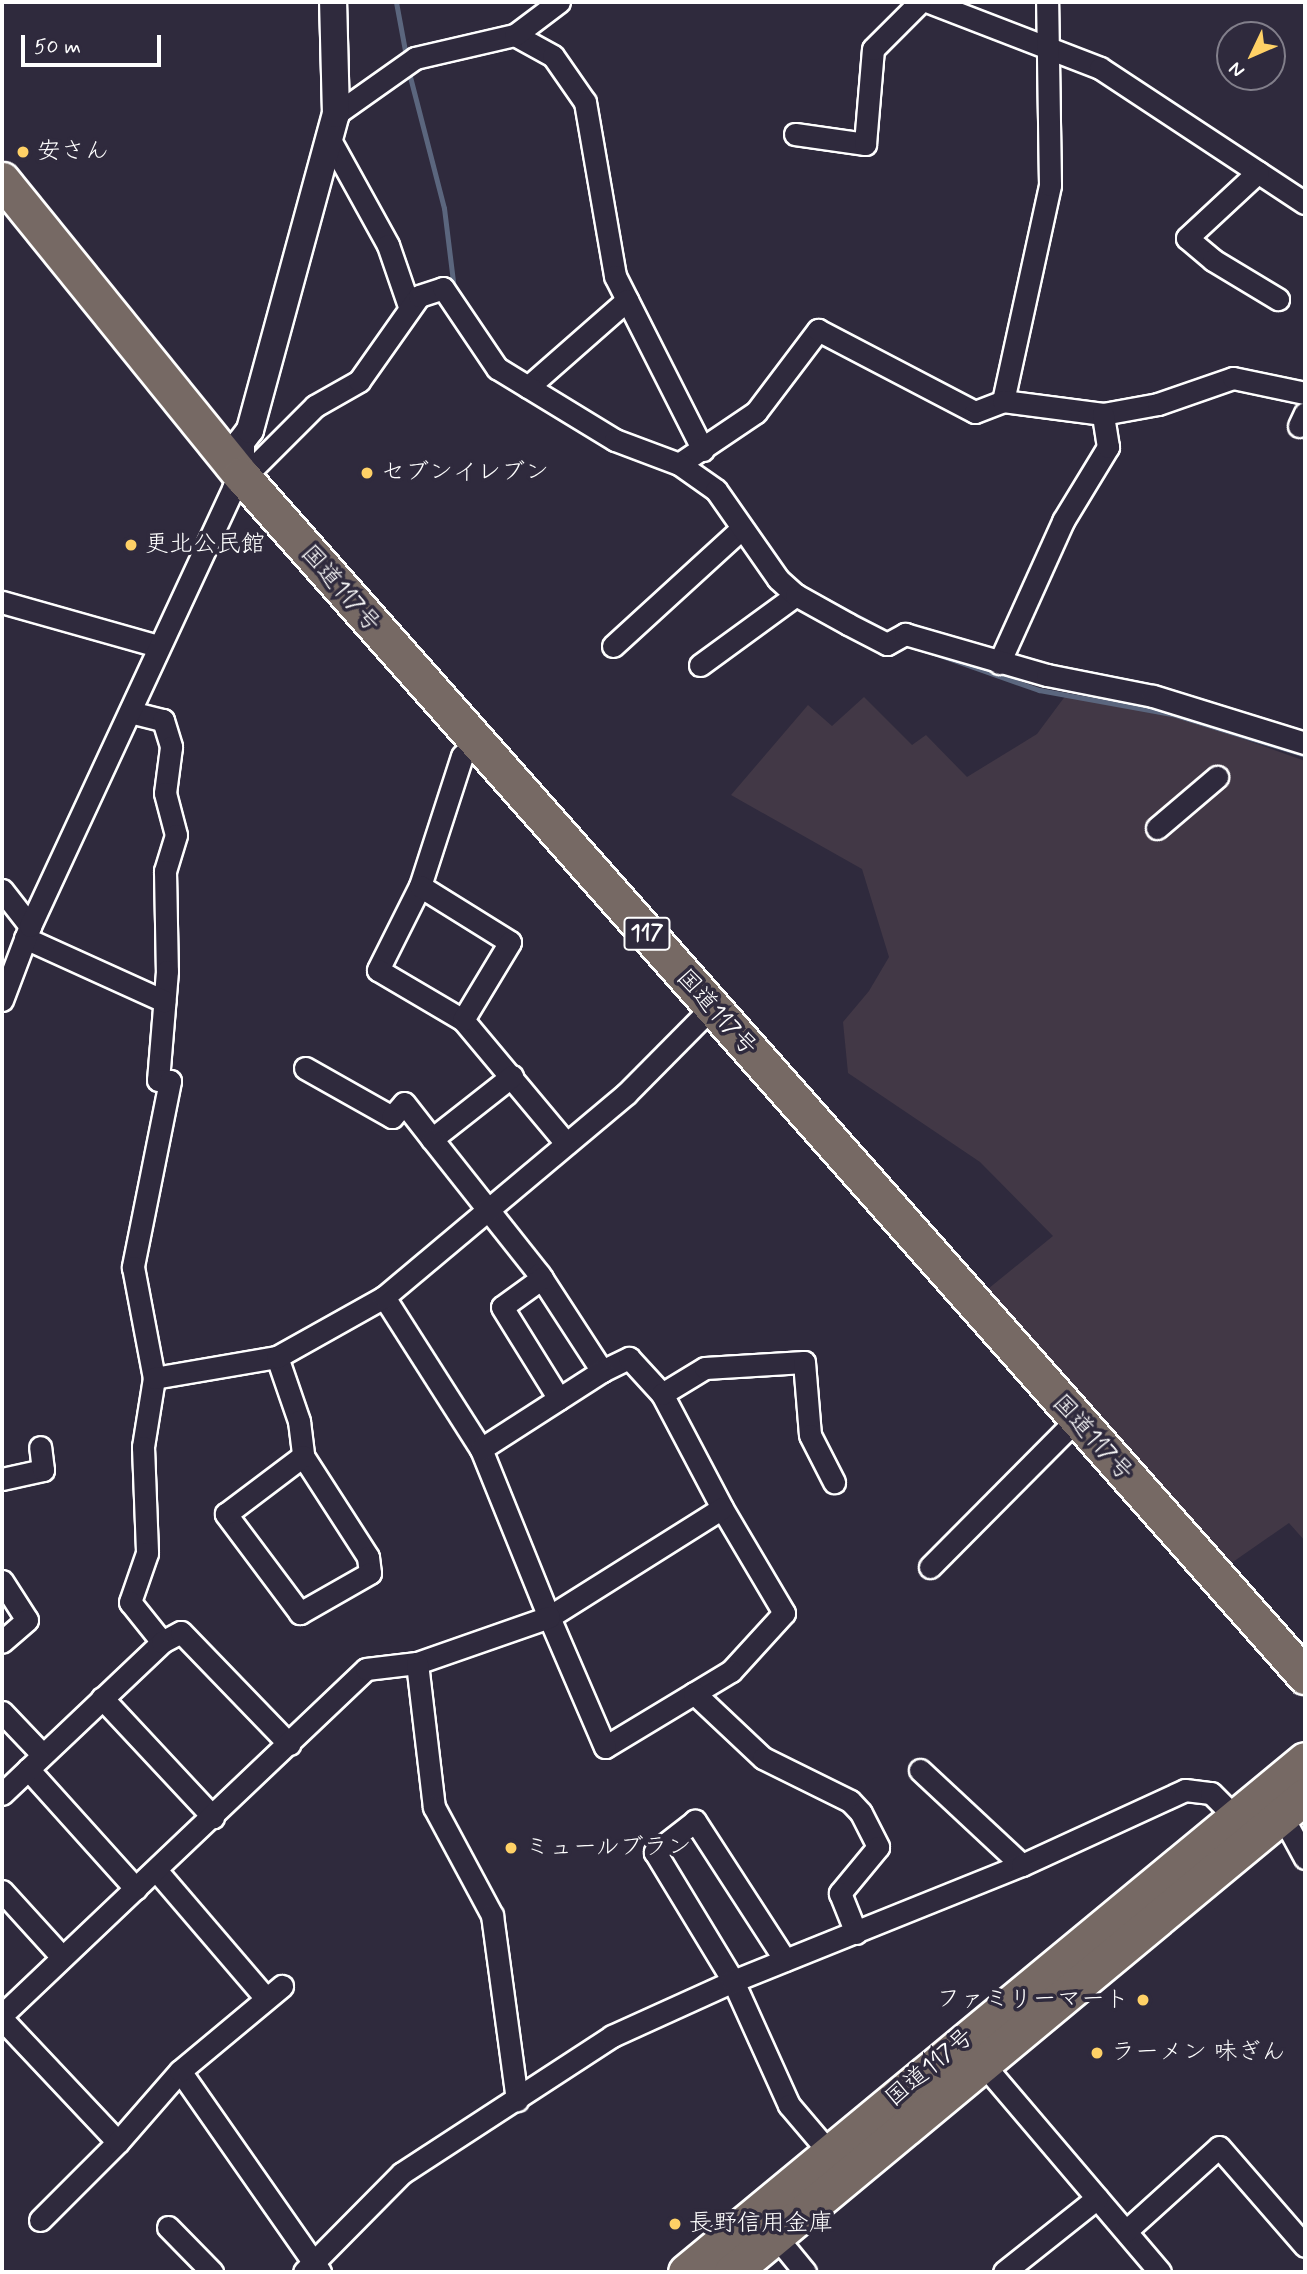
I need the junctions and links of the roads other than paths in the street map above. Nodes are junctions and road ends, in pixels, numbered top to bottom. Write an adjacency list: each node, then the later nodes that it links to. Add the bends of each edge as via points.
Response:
1 (333, 2): 8 (street)
2 (559, 2): 6 (street)
3 (920, 2): 9 (street, via 873,48 865,144)
4 (929, 2): 7 (street)
5 (1047, 2): 7 (street)
6 (514, 35): 8 (street, via 404,65); 14 (street, via 553,56 585,102 608,243)
7 (1047, 46): 10 (street, via 1100,68); 18 (street, via 1050,185)
8 (332, 126): 15 (street, via 388,245); 22 (street, via 250,430 241,442)
9 (795, 134)
10 (1258, 172): 12 (street); 13 (street, via 1186,238 1213,260)
11 (2, 180): 22 (highway, 国道117号 / 117)
12 (1305, 203)
13 (1279, 299)
14 (627, 300): 16 (street); 20 (street)
15 (409, 306): 16 (street, via 419,296 443,288 486,357); 22 (street, via 359,381 315,406)
16 (528, 387): 21 (street, via 615,440)
17 (1305, 393): 19 (street, via 1233,378 1158,404)
18 (1003, 401): 19 (street); 20 (street, via 975,412 818,330 756,412)
19 (1103, 414): 28 (street, via 1108,447 1063,521)
20 (703, 450): 21 (street)
21 (679, 464): 23 (street, via 716,490)
22 (241, 475): 26 (street); 31 (highway, 国道117号 / 117)
23 (741, 529): 24 (street); 27 (street)
24 (796, 595): 28 (street, via 887,644 905,634); 29 (street)
25 (2, 602): 26 (street)
26 (158, 646): 30 (street)
27 (613, 646)
28 (999, 663): 32 (street, via 1153,696)
29 (700, 665)
30 (130, 712): 37 (street); 39 (street, via 163,720 171,747 165,793 176,835 165,871)
31 (475, 743): 35 (street, via 462,756); 40 (highway, 国道117号 / 117)
32 (1305, 743)
33 (1217, 777): 34 (street)
34 (1157, 828)
35 (420, 886): 41 (street, via 378,970); 41 (street, via 510,942)
36 (2, 890): 37 (street)
37 (27, 932): 38 (street); 39 (street)
38 (2, 1000)
39 (164, 1001): 51 (street, via 158,1080 170,1082 133,1268)
40 (712, 1007): 45 (street, via 626,1094); 54 (highway, 国道117号 / 117)
41 (463, 1020): 43 (street)
42 (305, 1068): 44 (street, via 392,1117 404,1103)
43 (512, 1076): 44 (street); 45 (street)
44 (432, 1139): 46 (street)
45 (566, 1143): 46 (street)
46 (487, 1210): 47 (street); 48 (street)
47 (542, 1278): 50 (street); 53 (street, via 502,1307)
48 (384, 1297): 49 (street); 56 (street)
49 (277, 1357): 51 (street); 57 (street, via 299,1421)
50 (602, 1371): 52 (street, via 629,1358); 53 (street)
51 (154, 1378): 65 (street, via 142,1447 147,1553 130,1602)
52 (662, 1394): 59 (street, via 705,1368 804,1362 810,1435); 60 (street)
53 (559, 1399): 56 (street)
54 (1076, 1420): 61 (street); 67 (highway, 国道117号 / 117)
55 (40, 1447): 58 (street, via 43,1470)
56 (481, 1449): 63 (street)
57 (303, 1456): 57 (street, via 226,1514 300,1613 370,1573 368,1557)
58 (2, 1479)
59 (834, 1482)
60 (722, 1508): 63 (street); 68 (street, via 784,1614 731,1671)
61 (930, 1567)
62 (2, 1581): 64 (street, via 27,1620)
63 (549, 1617): 66 (street); 68 (street, via 605,1747)
64 (2, 1642)
65 (162, 1642): 69 (street); 71 (street, via 181,1632)
66 (417, 1662): 71 (street, via 366,1670); 91 (street, via 434,1807 492,1915)
67 (1305, 1676)
68 (694, 1693): 84 (street, via 763,1758 850,1801 861,1813 878,1847 840,1893)
69 (102, 1698): 73 (street); 77 (street)
70 (2, 1712): 73 (street)
71 (289, 1744): 77 (street)
72 (1305, 1760): 78 (highway, 国道117号)
73 (35, 1762): 75 (street); 82 (street)
74 (920, 1770): 80 (street)
75 (2, 1794)
76 (1293, 1805): 79 (street); 89 (highway, 国道117号)
77 (213, 1816): 81 (street)
78 (1234, 1816): 80 (street, via 1210,1793 1185,1790); 93 (highway, 国道117号)
79 (1305, 1858)
80 (1022, 1865): 84 (street)
81 (156, 1870): 82 (street); 90 (street, via 274,1992)
82 (136, 1889): 85 (street)
83 (2, 1891): 85 (street)
84 (856, 1933): 86 (street)
85 (62, 1957): 88 (street)
86 (785, 1960): 87 (street); 87 (street, via 695,1821 655,1852)
87 (733, 1980): 91 (street, via 612,2036); 93 (street, via 789,2105)
88 (2, 2017): 92 (street)
89 (983, 2064): 94 (street); 96 (highway, 国道117号)
90 (180, 2071): 92 (street); 100 (street)
91 (517, 2100): 100 (street, via 402,2173)
92 (118, 2142): 95 (street)
93 (829, 2152): 96 (highway, 国道117号)
94 (1097, 2198): 98 (street); 105 (street)
95 (40, 2220)
96 (766, 2225): 102 (highway, 国道117号); 103 (highway, 国道117号); 104 (street)
97 (168, 2227): 101 (street)
98 (1126, 2231): 99 (street, via 1219,2147); 106 (street)
99 (1305, 2246)
100 (313, 2268)
101 (212, 2272)
102 (685, 2272)
103 (732, 2272)
104 (805, 2272)
105 (1004, 2272)
106 (1160, 2272)

